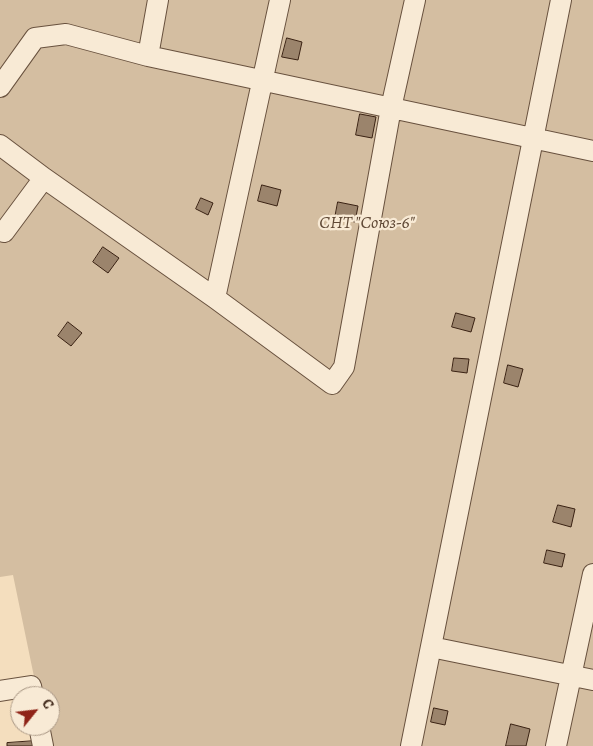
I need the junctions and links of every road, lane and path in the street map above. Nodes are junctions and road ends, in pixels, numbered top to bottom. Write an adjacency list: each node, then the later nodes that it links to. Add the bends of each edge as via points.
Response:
1 (158, 0): 5 (street)
2 (280, 0): 6 (street)
3 (415, 0): 8 (street)
4 (561, 0): 9 (street)
5 (148, 56): 6 (street); 7 (street, via 66,34 35,38)
6 (263, 81): 8 (street); 14 (street)
7 (0, 87)
8 (391, 108): 9 (street); 14 (street, via 344,367 332,384)
9 (534, 139): 11 (street); 16 (street)
10 (0, 145): 12 (street)
11 (593, 151)
12 (44, 178): 13 (street); 14 (street)
13 (4, 232)
14 (214, 298)
15 (593, 574): 17 (street)
16 (431, 646): 17 (street); 19 (street)
17 (571, 676): 18 (street); 20 (street)
18 (593, 680)
19 (411, 746)
20 (556, 746)

